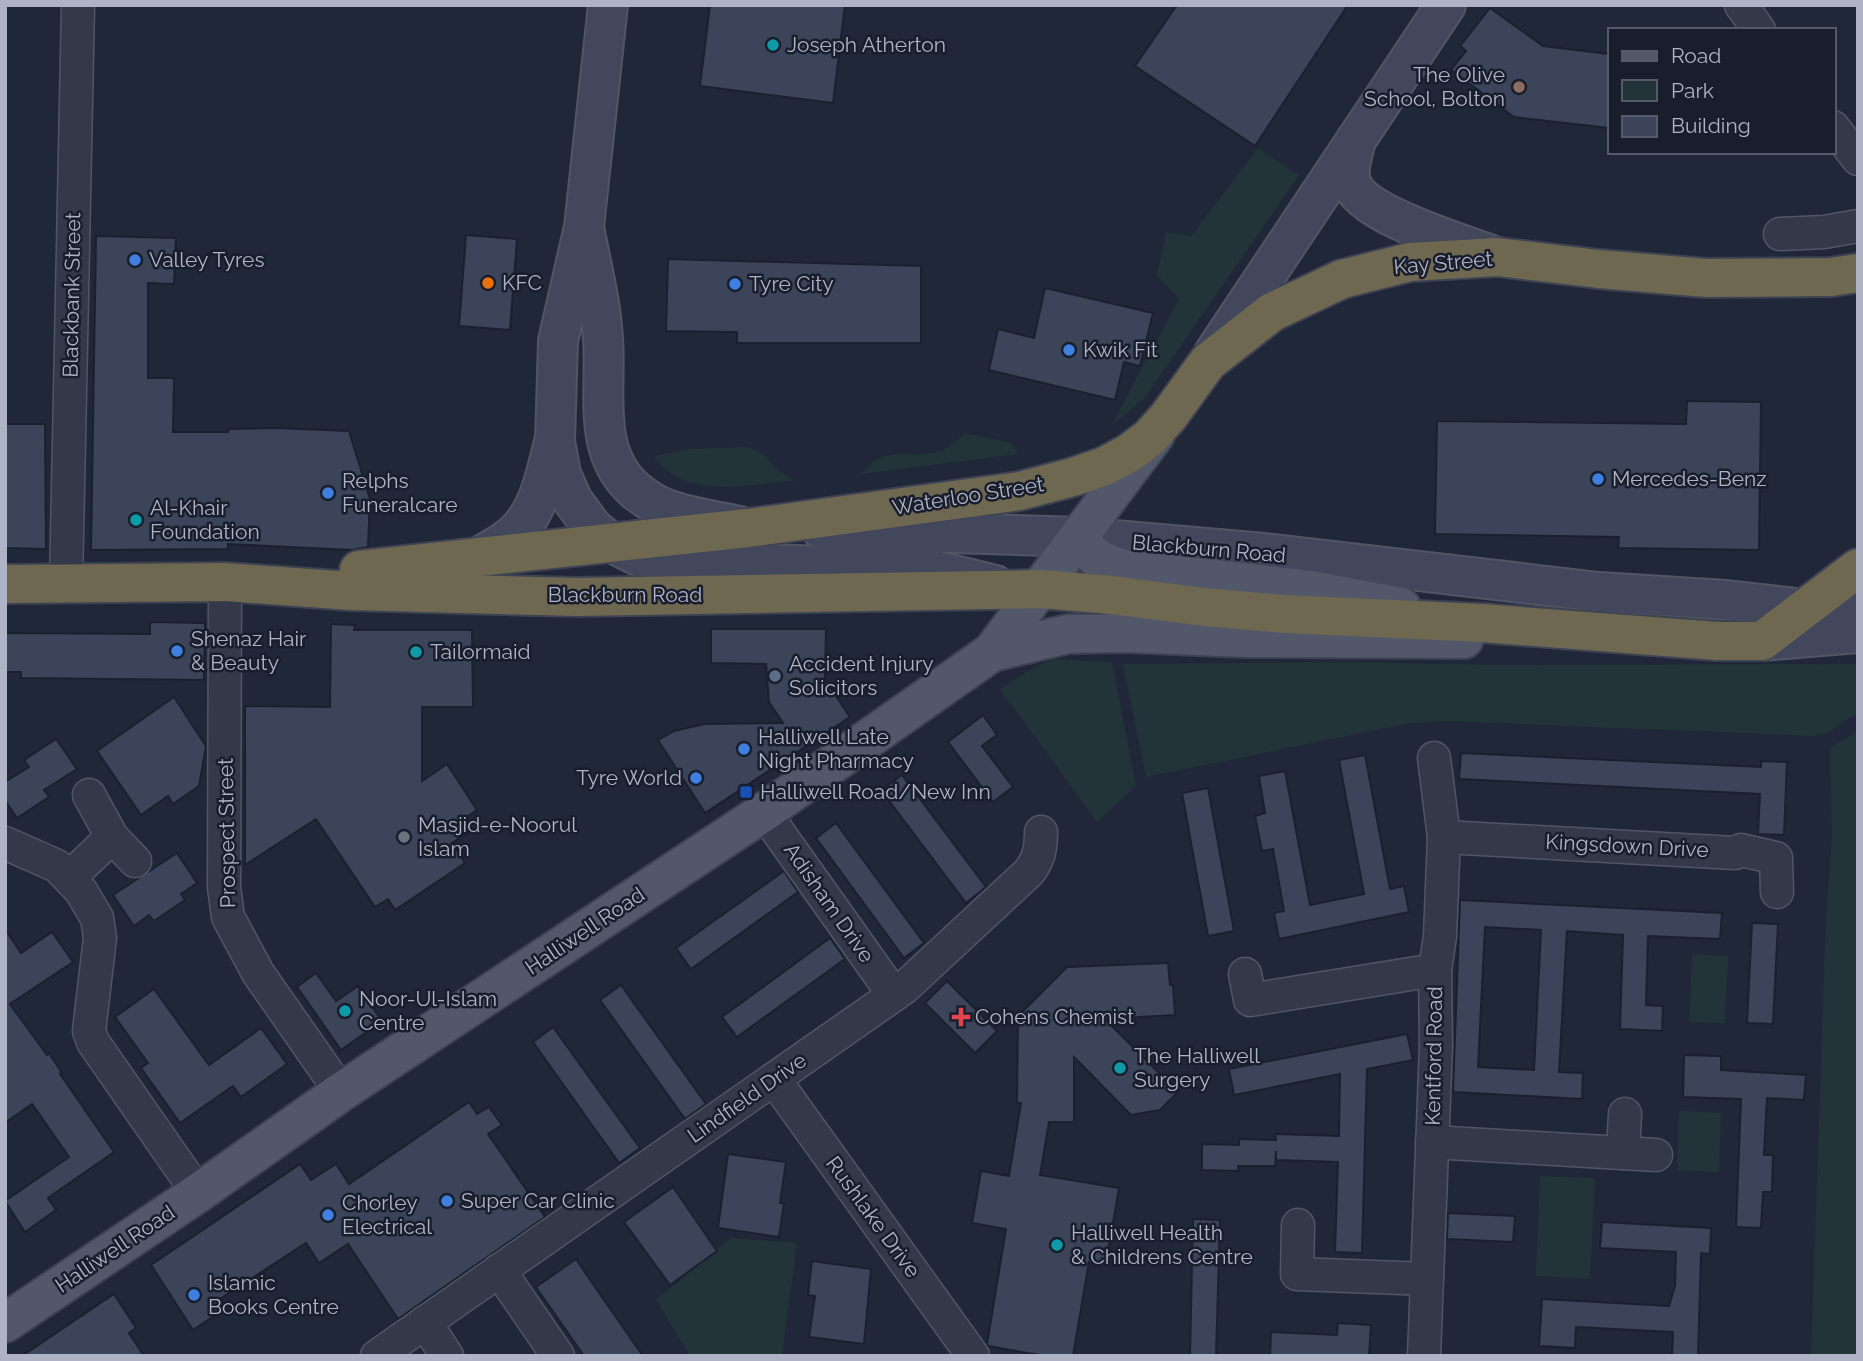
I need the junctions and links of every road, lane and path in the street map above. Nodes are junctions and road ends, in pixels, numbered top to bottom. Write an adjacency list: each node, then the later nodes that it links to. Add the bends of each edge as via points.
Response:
1 (78, 5): 24 (street, Blackbank Street)
2 (608, 5): 10 (street)
3 (1446, 5): 7 (street)
4 (1741, 5): 5 (street)
5 (1758, 28)
6 (1835, 130): 8 (street)
7 (1357, 138): 12 (street, via 1351,182 1368,204 1390,217); 14 (street)
8 (1858, 159)
9 (1858, 226): 11 (street)
10 (584, 228): 16 (street, via 558,341); 17 (street, via 603,337 605,433 616,470 653,504)
11 (1780, 234)
12 (1497, 257): 13 (highway, Kay Street, via 1706,278); 14 (highway, Kay Street, via 1410,262 1342,279 1272,312)
13 (1858, 273)
14 (1208, 362): 15 (highway, Kay Street)
15 (1168, 417): 17 (highway, Waterloo Street, via 1129,453 1073,477 1020,491); 18 (main road, Kay Street)
16 (555, 441): 19 (street, via 561,474 573,501); 20 (street, via 538,500 526,522)
17 (748, 528): 18 (street, Blackburn Road); 19 (highway, Blackburn Road)
18 (1080, 537): 25 (main road, Kay Street); 27 (street, Blackburn Road, via 1264,552 1599,592); 28 (main road, via 1089,554 1124,569 1311,590)
19 (610, 542): 20 (highway, Blackburn Road); 25 (street, Blackburn Road, via 638,556 672,562 925,568)
20 (475, 559): 22 (highway, Blackburn Road)
21 (1858, 568): 27 (highway)
22 (232, 582): 24 (highway, Blackburn Road); 25 (highway, Blackburn Road, via 351,591 578,597); 47 (street, Prospect Street, via 224,887 228,917 258,973)
23 (5, 584): 24 (highway, Blackburn Road)
24 (66, 585)
25 (1027, 589): 28 (highway, Blackburn Road, via 1231,610); 32 (main road, Halliwell Road)
26 (1858, 607): 27 (street, Blackburn Road)
27 (1806, 609): 31 (highway)
28 (1482, 623): 30 (highway, Blackburn Road)
29 (1858, 633): 31 (street)
30 (1717, 641): 31 (highway, Blackburn Road); 32 (main road, via 1126,633 1051,636)
31 (1762, 641)
32 (992, 652): 35 (main road, Halliwell Road)
33 (1434, 758): 38 (street, Kentford Road)
34 (89, 795): 37 (street)
35 (764, 812): 45 (street, Adisham Drive); 47 (main road, Halliwell Road)
36 (1041, 832): 45 (street, Lindfield Drive, via 1040,851 1029,872)
37 (112, 837): 40 (street); 41 (street)
38 (1444, 837): 42 (street, Kingsdown Drive, via 1741,850 1776,858); 43 (street, Kentford Road)
39 (5, 843): 41 (street, via 57,866)
40 (135, 861)
41 (70, 877): 52 (street, via 97,918 100,938 89,1031 93,1042)
42 (1777, 892)
43 (1435, 970): 44 (street, via 1250,1000); 49 (street, Kentford Road)
44 (1245, 974)
45 (894, 995): 46 (street, Lindfield Drive)
46 (774, 1079): 54 (street, Lindfield Drive); 61 (street, Rushlake Drive)
47 (341, 1092): 52 (main road, Halliwell Road)
48 (1625, 1114): 50 (street)
49 (1432, 1142): 50 (street); 55 (street, Kentford Road)
50 (1623, 1153): 51 (street)
51 (1656, 1155)
52 (198, 1193): 57 (main road, Halliwell Road)
53 (1298, 1225): 55 (street, via 1297,1273)
54 (499, 1270): 56 (street, Lindfield Drive); 60 (street)
55 (1427, 1279): 62 (street, Kentford Road)
56 (425, 1322): 58 (street, Lindfield Drive); 59 (street)
57 (5, 1323)
58 (377, 1356)
59 (447, 1356)
60 (558, 1356)
61 (973, 1356)
62 (1424, 1356)

